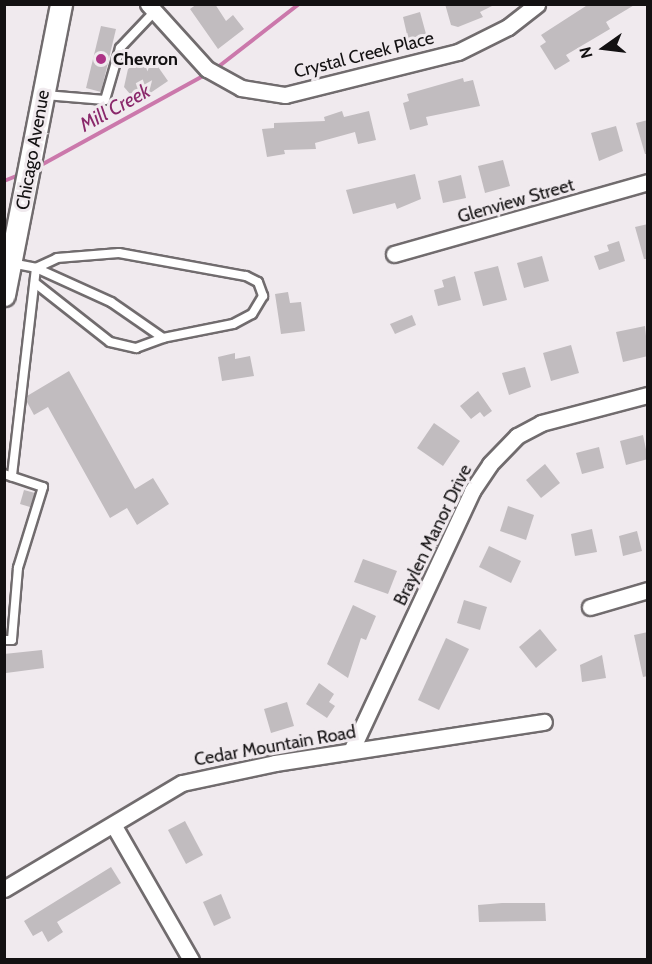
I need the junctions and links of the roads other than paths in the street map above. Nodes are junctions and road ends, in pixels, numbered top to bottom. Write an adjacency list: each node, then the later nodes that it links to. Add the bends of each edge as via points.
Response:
1 (61, 4): 4 (street, Chicago Avenue)
2 (537, 4): 3 (street, Crystal Creek Place, via 508,27 458,52 285,95 241,88 207,69)
3 (154, 7): 4 (lane, via 120,48 105,100)
4 (43, 94): 7 (street, Chicago Avenue)
5 (648, 182): 6 (street, Glenview Street)
6 (394, 254)
7 (11, 263): 8 (lane); 10 (street, Chicago Avenue)
8 (36, 268): 9 (lane); 11 (lane, via 111,302); 11 (lane, via 57,258 119,253 169,259 258,282 263,296 252,314 233,324)
9 (35, 283): 11 (lane, via 110,342 136,348); 13 (lane)
10 (5, 288)
11 (163, 338)
12 (648, 395): 18 (street, Braylen Manor Drive, via 541,423 517,436 490,464 472,491)
13 (8, 475): 16 (lane, via 43,487 18,568 12,640)
14 (648, 590): 15 (street)
15 (590, 607)
16 (4, 640)
17 (544, 722): 18 (street, Cedar Mountain Road)
18 (351, 751): 19 (street, Cedar Mountain Road, via 182,783)
19 (114, 826): 20 (street, Cedar Mountain Road); 21 (street)
20 (4, 890)
21 (191, 960)

